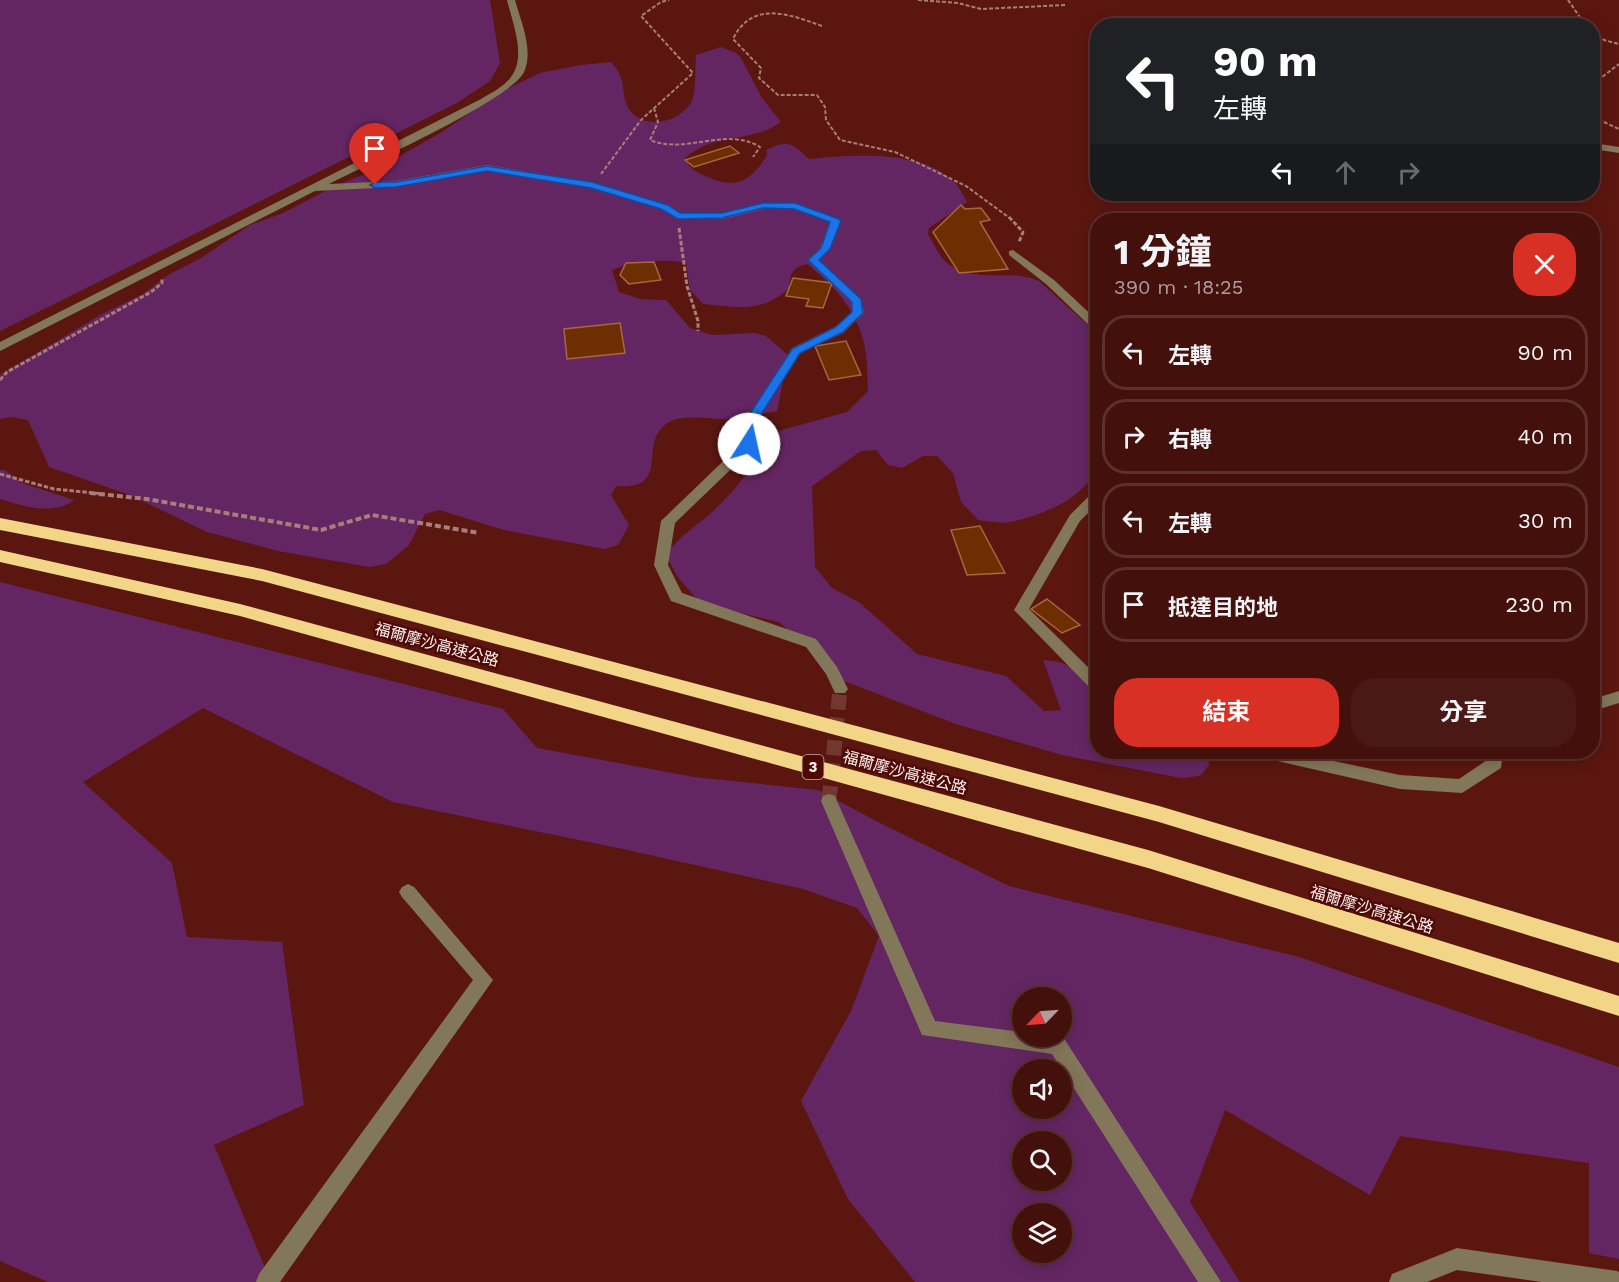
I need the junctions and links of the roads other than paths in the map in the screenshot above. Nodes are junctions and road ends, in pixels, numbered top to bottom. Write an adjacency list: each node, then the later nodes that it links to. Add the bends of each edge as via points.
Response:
1 (511, 0): 4 (street, via 523,53 516,78 484,101)
2 (1600, 147): 3 (street)
3 (1619, 150)
4 (311, 188): 7 (street); 12 (street, via 396,184 487,168 592,185 665,207 678,216 722,216 763,206 795,206 836,221 825,249 813,260 857,301 858,313 839,330 796,351 746,429 749,444 668,521 661,565 676,597 811,643)
5 (1013, 253): 6 (street)
6 (1090, 320)
7 (0, 347)
8 (1090, 503): 11 (street, via 1075,518 1021,610)
9 (0, 524): 19 (highway, 福爾摩沙高速公路, via 262,575 1159,814)
10 (0, 556): 20 (highway, 福爾摩沙高速公路 / 3, via 240,610 1148,859)
11 (1090, 679)
12 (840, 689)
13 (1619, 697): 14 (street)
14 (1600, 703)
15 (1296, 759): 16 (street, via 1400,782 1462,786 1495,763)
16 (1495, 759)
17 (830, 801): 22 (street, via 929,1029 1058,1046)
18 (408, 892): 21 (street, via 484,980)
19 (1619, 953)
20 (1619, 1006)
21 (267, 1282)
22 (1210, 1282)
23 (1400, 1282): 24 (street, via 1457,1259)
24 (1617, 1282)

